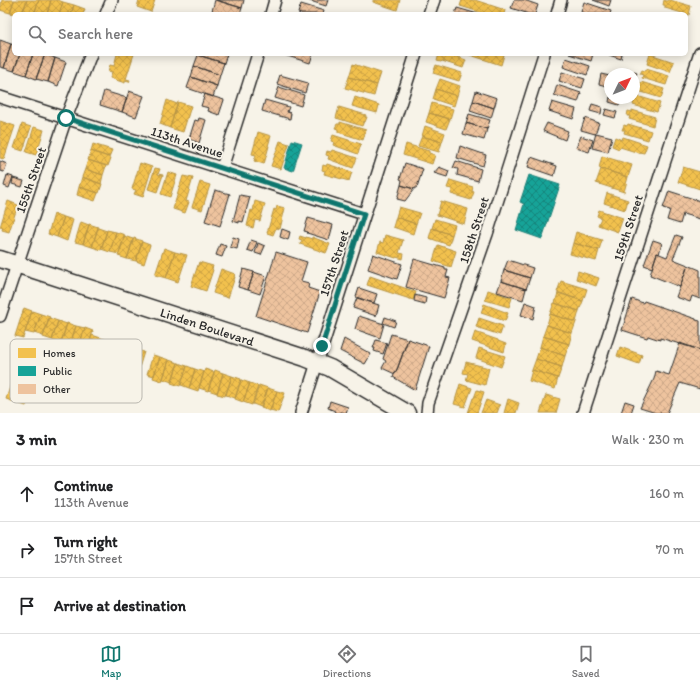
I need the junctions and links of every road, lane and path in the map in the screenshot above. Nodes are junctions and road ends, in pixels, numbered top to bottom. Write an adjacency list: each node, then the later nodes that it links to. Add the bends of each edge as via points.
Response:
1 (112, 0): 5 (street)
2 (275, 0): 6 (street)
3 (434, 0): 7 (street)
4 (561, 0): 8 (street)
5 (107, 12)
6 (272, 12)
7 (430, 12)
8 (558, 12)
9 (700, 53): 25 (street, 159th Street)
10 (90, 56): 15 (street, 155th Street)
11 (257, 56): 16 (street)
12 (415, 56): 17 (street, 157th Street)
13 (543, 56): 24 (street, 158th Street, via 487,234 428,403)
14 (0, 97): 15 (street, 113th Avenue)
15 (66, 118): 16 (street, 113th Avenue); 19 (street, 155th Street)
16 (222, 168): 17 (street, 113th Avenue)
17 (364, 214): 21 (street, 157th Street)
18 (0, 259): 19 (main road, Linden Boulevard)
19 (17, 264): 20 (street, 155th Street); 21 (main road, Linden Boulevard)
20 (0, 316)
21 (317, 362): 22 (street, 157th Street); 23 (main road, Linden Boulevard)
22 (301, 413)
23 (407, 413)
24 (427, 413)
25 (582, 413)

